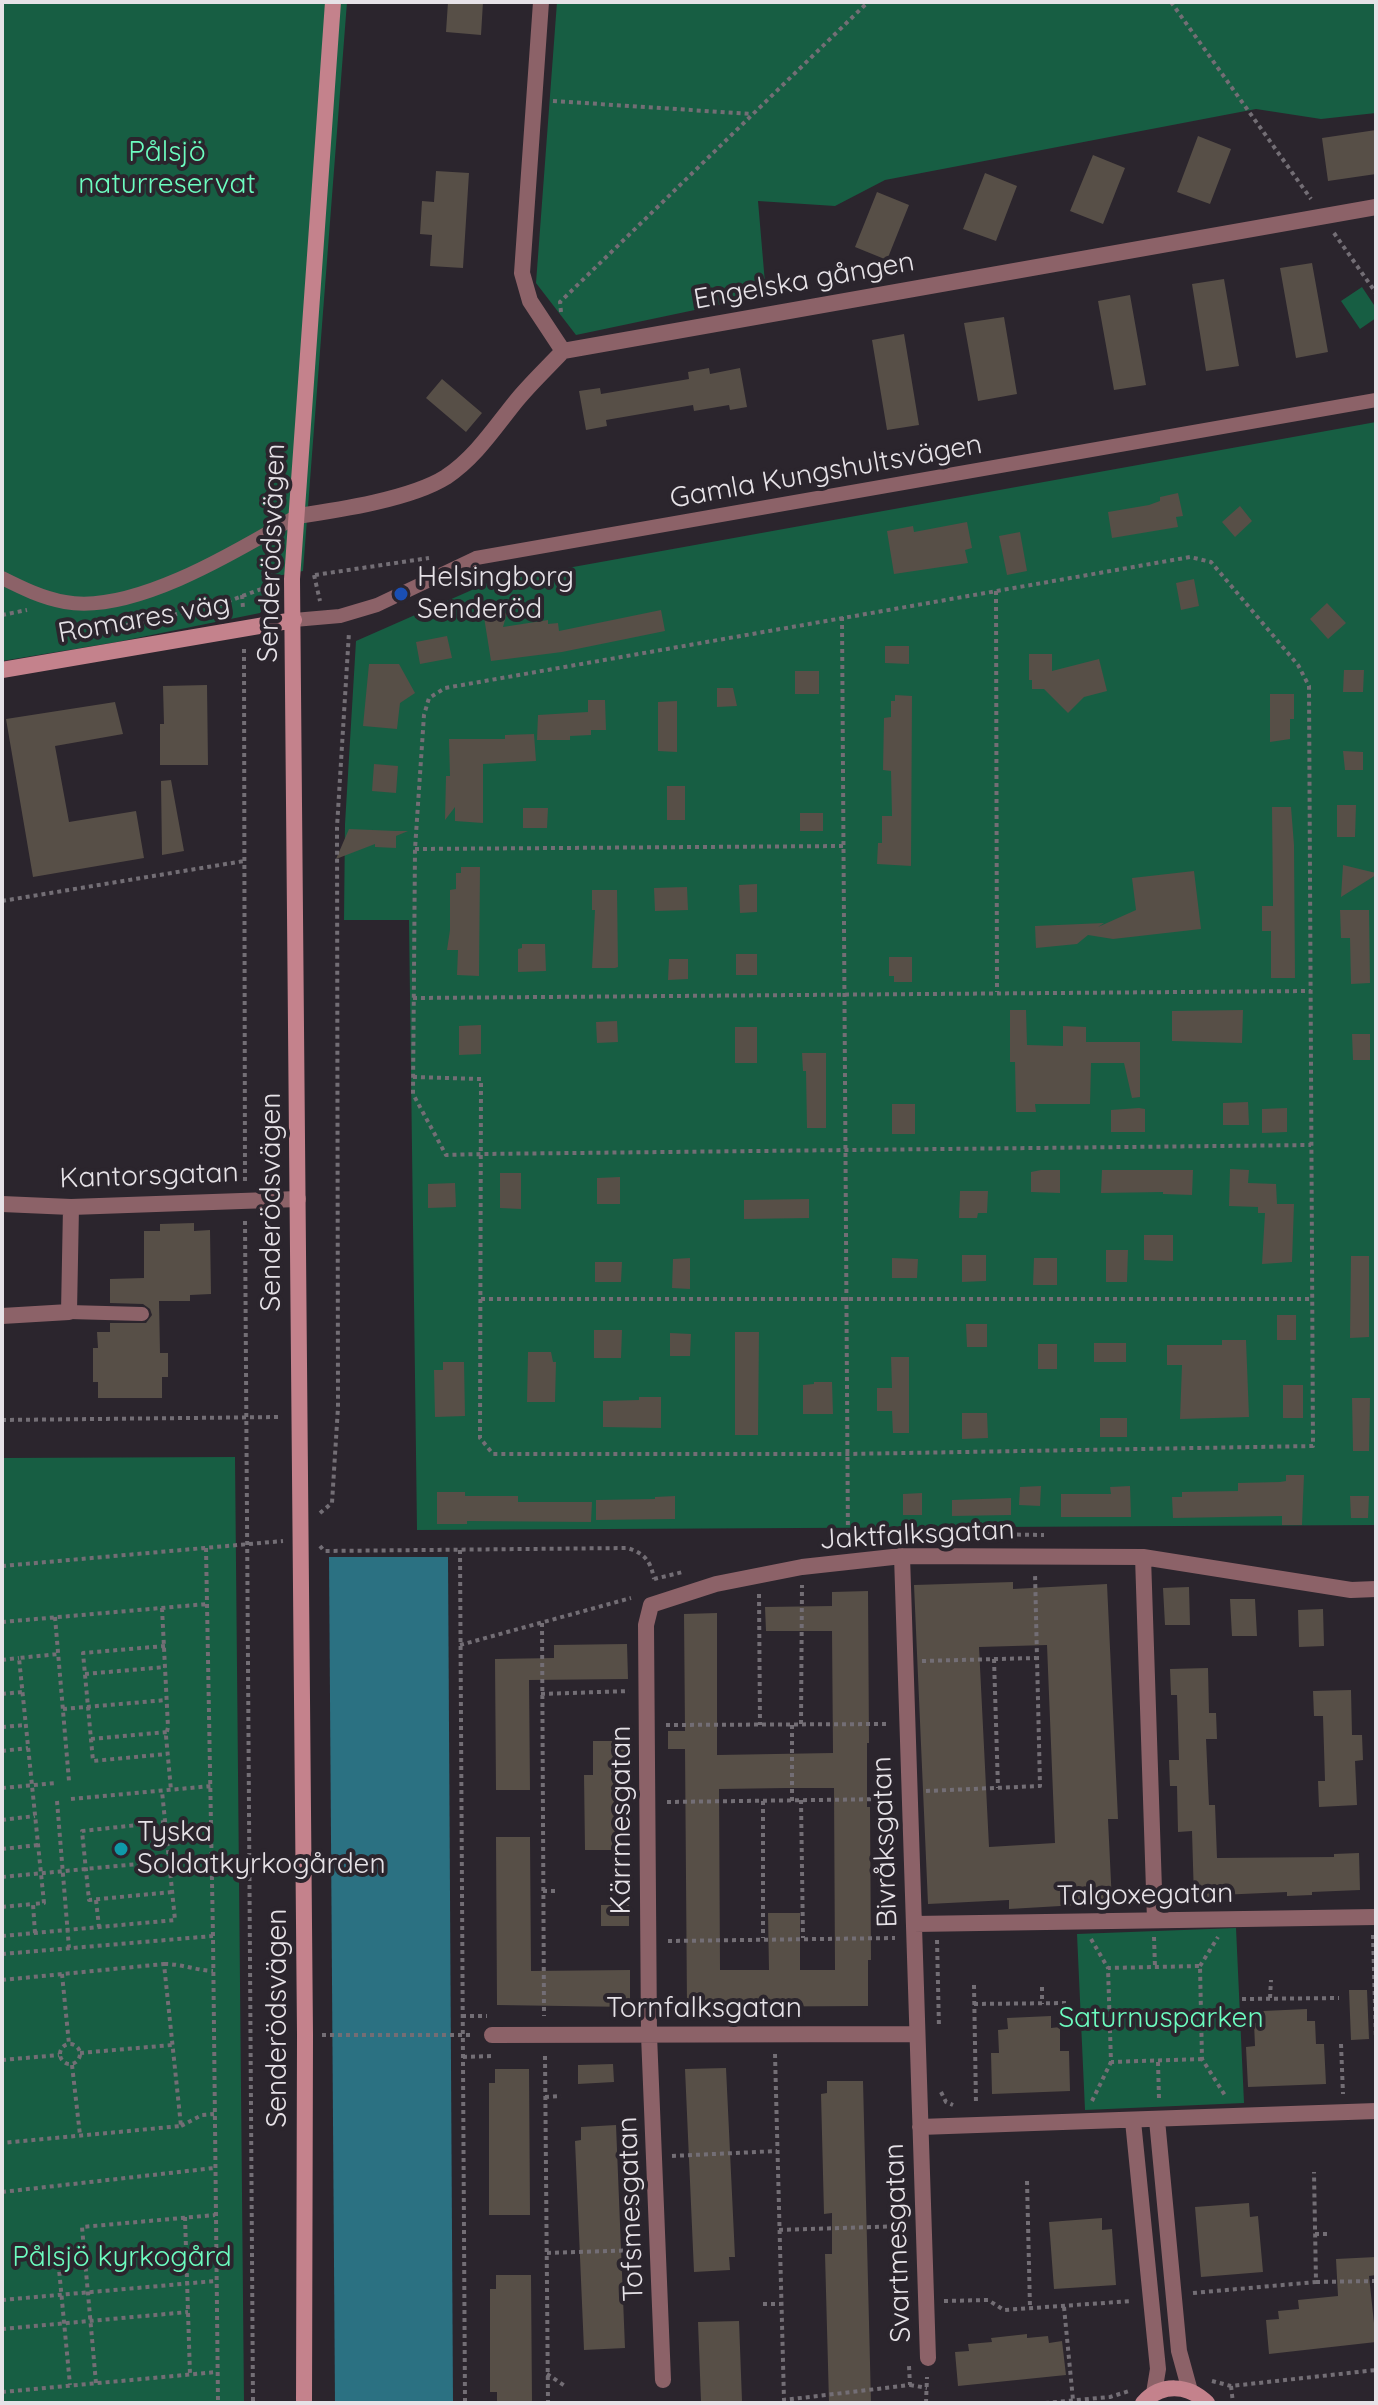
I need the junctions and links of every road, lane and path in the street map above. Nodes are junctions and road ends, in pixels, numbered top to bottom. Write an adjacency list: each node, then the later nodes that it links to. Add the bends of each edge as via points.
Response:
1 (333, 2): 13 (street, Senderödsvägen)
2 (541, 2): 5 (street)
3 (868, 2): 6 (path)
4 (1171, 2): 8 (path)
5 (535, 100): 6 (path); 11 (street, via 522,273 530,301)
6 (752, 114): 10 (path, via 560,302)
7 (1376, 207): 8 (street, Engelska gången)
8 (1323, 217): 9 (path); 11 (street, Engelska gången)
9 (1376, 293)
10 (561, 314)
11 (563, 351): 13 (street, via 493,434 445,477 414,491)
12 (1376, 400): 19 (lane, Gamla Kungshultsvägen, via 476,558 377,605)
13 (297, 516): 15 (lane, via 187,575 131,597 67,603); 16 (street, Senderödsvägen)
14 (439, 558): 16 (path)
15 (2, 578)
16 (292, 579): 18 (path); 21 (street, Senderödsvägen)
17 (996, 591): 20 (path); 29 (path, via 1190,557 1211,562 1298,665 1309,686); 30 (path)
18 (242, 595): 22 (path); 23 (path)
19 (340, 616): 21 (lane, Gamla Kungshultsvägen); 51 (path, via 349,628 337,827 338,1407 332,1503)
20 (842, 617): 25 (path); 26 (path, via 445,688 429,698 424,715)
21 (294, 620): 22 (street, Romares väg); 38 (street, Senderödsvägen)
22 (244, 628): 24 (street, Romares väg); 27 (path)
23 (82, 635)
24 (2, 670)
25 (843, 846): 26 (path); 31 (path)
26 (415, 849): 32 (path)
27 (244, 861): 28 (path); 37 (path)
28 (2, 901)
29 (1311, 991): 30 (path); 34 (path)
30 (997, 993): 31 (path)
31 (845, 994): 32 (path); 35 (path)
32 (413, 998): 33 (path)
33 (413, 1077): 36 (path, via 413,1094 446,1155); 36 (path, via 481,1079)
34 (1311, 1145): 35 (path); 43 (path)
35 (846, 1150): 36 (path); 42 (path)
36 (481, 1154): 41 (path)
37 (245, 1199): 38 (street, Kantorsgatan); 40 (street, Kantorsgatan); 47 (path)
38 (298, 1199): 48 (street, Senderödsvägen)
39 (2, 1204): 40 (street, Kantorsgatan)
40 (71, 1207): 44 (street)
41 (481, 1299): 42 (path); 50 (path, via 480,1438 493,1454)
42 (847, 1299): 43 (path); 50 (path)
43 (1312, 1299): 50 (path, via 1313,1446)
44 (69, 1312): 45 (lane); 46 (street)
45 (142, 1314)
46 (2, 1316)
47 (247, 1417): 48 (path); 49 (path); 52 (path)
48 (300, 1417): 51 (street, Senderödsvägen)
49 (2, 1420)
50 (847, 1454): 59 (path)
51 (301, 1535): 52 (path); 256 (street, Senderödsvägen)
52 (247, 1544): 53 (path); 255 (path)
53 (206, 1548): 60 (path); 65 (path)
54 (460, 1550): 55 (path); 64 (path, via 635,1550 652,1565 655,1583); 70 (path)
55 (324, 1551)
56 (1034, 1555): 57 (street, Jaktfalksgatan); 58 (street, Jaktfalksgatan); 74 (path)
57 (902, 1556): 59 (street, Jaktfalksgatan); 77 (street, Bivråksgatan)
58 (1143, 1557): 63 (street, Jaktfalksgatan, via 1351,1590); 132 (street)
59 (850, 1560): 61 (street, Jaktfalksgatan)
60 (2, 1566)
61 (802, 1567): 62 (street, Jaktfalksgatan); 87 (path)
62 (759, 1575): 64 (street, Jaktfalksgatan); 91 (path)
63 (1376, 1589)
64 (647, 1598): 69 (path); 80 (street, Kärrmesgatan)
65 (207, 1604): 66 (path); 102 (path)
66 (162, 1608): 67 (path); 71 (path)
67 (55, 1617): 68 (path); 72 (path)
68 (2, 1622)
69 (542, 1623): 70 (path); 83 (path)
70 (460, 1645): 164 (path)
71 (165, 1646): 78 (path); 79 (path, via 83,1653)
72 (58, 1654): 73 (path); 86 (path)
73 (19, 1658): 76 (path); 81 (path)
74 (1036, 1658): 75 (path); 104 (path, via 1040,1786)
75 (994, 1659): 77 (path); 104 (path)
76 (2, 1660)
77 (905, 1662): 88 (street, Bivråksgatan)
78 (165, 1667): 79 (path); 84 (path)
79 (85, 1674): 85 (path)
80 (647, 1691): 83 (path); 90 (street, Kärrmesgatan)
81 (22, 1692): 82 (path); 89 (path)
82 (2, 1694)
83 (541, 1694): 124 (path)
84 (166, 1700): 85 (path); 94 (path)
85 (88, 1707): 86 (path); 95 (path)
86 (63, 1709): 99 (path)
87 (801, 1724): 88 (path); 92 (path)
88 (907, 1724): 107 (street, Bivråksgatan)
89 (26, 1725): 93 (path); 96 (path)
90 (648, 1725): 91 (path); 113 (street, Kärrmesgatan)
91 (760, 1725): 92 (path)
92 (792, 1725): 112 (path)
93 (2, 1727)
94 (167, 1732): 95 (path); 98 (path)
95 (91, 1739): 98 (path, via 93,1761)
96 (28, 1748): 97 (path); 101 (path)
97 (2, 1751)
98 (167, 1754): 105 (path)
99 (69, 1781)
100 (56, 1783): 101 (path)
101 (32, 1785): 103 (path); 114 (path)
102 (211, 1786): 105 (path); 139 (path)
103 (2, 1788)
104 (998, 1788): 107 (path)
105 (171, 1790): 106 (path)
106 (162, 1791): 108 (path); 116 (path)
107 (910, 1796): 109 (path); 136 (street, Bivråksgatan)
108 (71, 1799)
109 (801, 1800): 112 (path); 143 (path)
110 (57, 1801): 121 (path)
111 (763, 1801): 112 (path); 113 (path); 142 (path)
112 (792, 1801)
113 (649, 1802): 144 (street, Kärrmesgatan)
114 (35, 1816): 115 (path); 117 (path)
115 (2, 1820)
116 (165, 1822): 119 (path); 120 (path, via 82,1831)
117 (38, 1845): 118 (path); 122 (path)
118 (2, 1849)
119 (169, 1861): 120 (path); 126 (path)
120 (86, 1870): 121 (path); 127 (path, via 89,1900)
121 (63, 1872): 122 (path); 135 (path)
122 (40, 1874): 123 (path); 128 (path, via 44,1903)
123 (2, 1877)
124 (543, 1891): 125 (path); 166 (path, via 544,2016)
125 (556, 1891)
126 (172, 1892): 127 (path); 134 (path, via 175,1920)
127 (96, 1900): 134 (path)
128 (33, 1904): 129 (path); 137 (path)
129 (2, 1907)
130 (1374, 1917): 131 (street, Talgoxegatan); 173 (path)
131 (1229, 1919): 132 (street, Talgoxegatan); 149 (path)
132 (1154, 1920): 133 (street, Talgoxegatan); 150 (path)
133 (936, 1924): 136 (street, Talgoxegatan); 168 (path)
134 (99, 1927): 135 (path)
135 (67, 1930): 137 (path); 145 (path)
136 (914, 1931): 141 (path); 167 (street, Bivråksgatan)
137 (35, 1933): 138 (path)
138 (2, 1936)
139 (213, 1936): 145 (path); 152 (path)
140 (1090, 1937): 151 (path)
141 (897, 1938): 143 (path); 146 (path)
142 (763, 1939): 143 (path); 144 (path)
143 (803, 1939)
144 (649, 1941): 172 (street, Kärrmesgatan)
145 (69, 1948): 147 (path)
146 (897, 1951)
147 (2, 1954)
148 (164, 1964): 152 (path); 153 (path); 201 (path)
149 (1200, 1966): 150 (path); 181 (path)
150 (1155, 1967): 151 (path)
151 (1108, 1968): 184 (path)
152 (213, 1971): 198 (path)
153 (62, 1974): 154 (path); 174 (path)
154 (2, 1980)
155 (1271, 1980): 158 (path)
156 (974, 1985): 162 (path)
157 (1042, 1987): 163 (path)
158 (1270, 1998): 159 (path); 160 (path)
159 (1339, 1998)
160 (1242, 1999)
161 (1068, 2003): 163 (path)
162 (974, 2004): 163 (path); 195 (path)
163 (1042, 2004)
164 (462, 2016): 165 (path); 257 (path)
165 (490, 2016)
166 (531, 2016)
167 (917, 2034): 172 (street, Tornfalksgatan); 202 (street, Bivråksgatan)
168 (939, 2034)
169 (327, 2035): 170 (path)
170 (460, 2035)
171 (492, 2035): 172 (street, Tornfalksgatan)
172 (649, 2035): 206 (street, Tofsmesgatan)
173 (1376, 2040)
174 (69, 2044): 177 (path); 179 (path)
175 (1341, 2044): 188 (path)
176 (172, 2045): 177 (path)
177 (80, 2053): 185 (path)
178 (775, 2054): 205 (path)
179 (60, 2055): 182 (path); 185 (path)
180 (545, 2056): 191 (path)
181 (1202, 2059): 183 (path); 192 (path, via 1226,2097)
182 (2, 2060)
183 (1158, 2061): 184 (path); 193 (path, via 1159,2099)
184 (1111, 2062): 194 (path, via 1094,2101)
185 (72, 2065): 203 (path)
186 (941, 2079): 195 (path, via 946,2102)
187 (1329, 2094): 188 (path)
188 (1343, 2094): 189 (path)
189 (1355, 2094)
190 (561, 2096): 191 (path)
191 (545, 2097): 219 (path)
192 (1215, 2098)
193 (1170, 2099)
194 (1078, 2101)
195 (976, 2104): 196 (path)
196 (990, 2104)
197 (1376, 2111): 199 (street)
198 (214, 2114): 201 (path); 207 (path)
199 (1157, 2120): 200 (street); 250 (street, via 1179,2351)
200 (1133, 2121): 202 (street); 252 (street, via 1158,2369)
201 (181, 2126): 203 (path)
202 (920, 2127): 213 (street, Svartmesgatan)
203 (80, 2135): 204 (path)
204 (2, 2143)
205 (777, 2151): 206 (path); 214 (path)
206 (654, 2157): 218 (street, Tofsmesgatan)
207 (214, 2168): 210 (path); 211 (path)
208 (1314, 2172): 215 (path)
209 (1027, 2181): 233 (path)
210 (2, 2192)
211 (215, 2215): 212 (path); 220 (path)
212 (185, 2217): 223 (path); 224 (path, via 82,2227)
213 (923, 2226): 214 (path); 229 (street, Svartmesgatan)
214 (779, 2230): 231 (path)
215 (1315, 2234): 216 (path); 222 (path)
216 (1328, 2234)
217 (57, 2248): 226 (path)
218 (658, 2249): 219 (path); 243 (street, Tofsmesgatan)
219 (547, 2253): 241 (path)
220 (216, 2281): 223 (path); 240 (path)
221 (1376, 2281): 222 (path)
222 (1316, 2282): 225 (path)
223 (187, 2284): 224 (path); 234 (path)
224 (88, 2293): 226 (path); 235 (path)
225 (1188, 2293)
226 (61, 2295): 227 (path); 236 (path)
227 (2, 2300)
228 (1136, 2301): 232 (path)
229 (926, 2302): 233 (path, via 988,2300 1004,2310); 239 (street, Svartmesgatan)
230 (763, 2304): 231 (path)
231 (781, 2304): 245 (path, via 784,2400)
232 (1064, 2306): 233 (path); 253 (path)
233 (1030, 2308)
234 (188, 2312): 235 (path); 242 (path)
235 (91, 2321): 236 (path); 244 (path)
236 (64, 2323): 237 (path); 246 (path)
237 (2, 2329)
238 (909, 2353): 245 (path)
239 (928, 2358): 249 (path)
240 (217, 2372): 242 (path); 254 (path)
241 (547, 2374): 247 (path); 258 (path)
242 (190, 2375): 244 (path)
243 (663, 2380)
244 (96, 2383): 246 (path)
245 (910, 2385): 249 (path)
246 (70, 2386): 251 (path)
247 (565, 2386)
248 (1231, 2386): 261 (path)
249 (927, 2388): 259 (path)
250 (1190, 2391): 252 (street, via 1172,2388); 260 (street)
251 (2, 2392)
252 (1148, 2398)
253 (1073, 2400)
254 (218, 2403)
255 (253, 2403)
256 (304, 2403)
257 (465, 2403)
258 (548, 2403)
259 (926, 2403)
260 (1207, 2403)
261 (1233, 2403)

